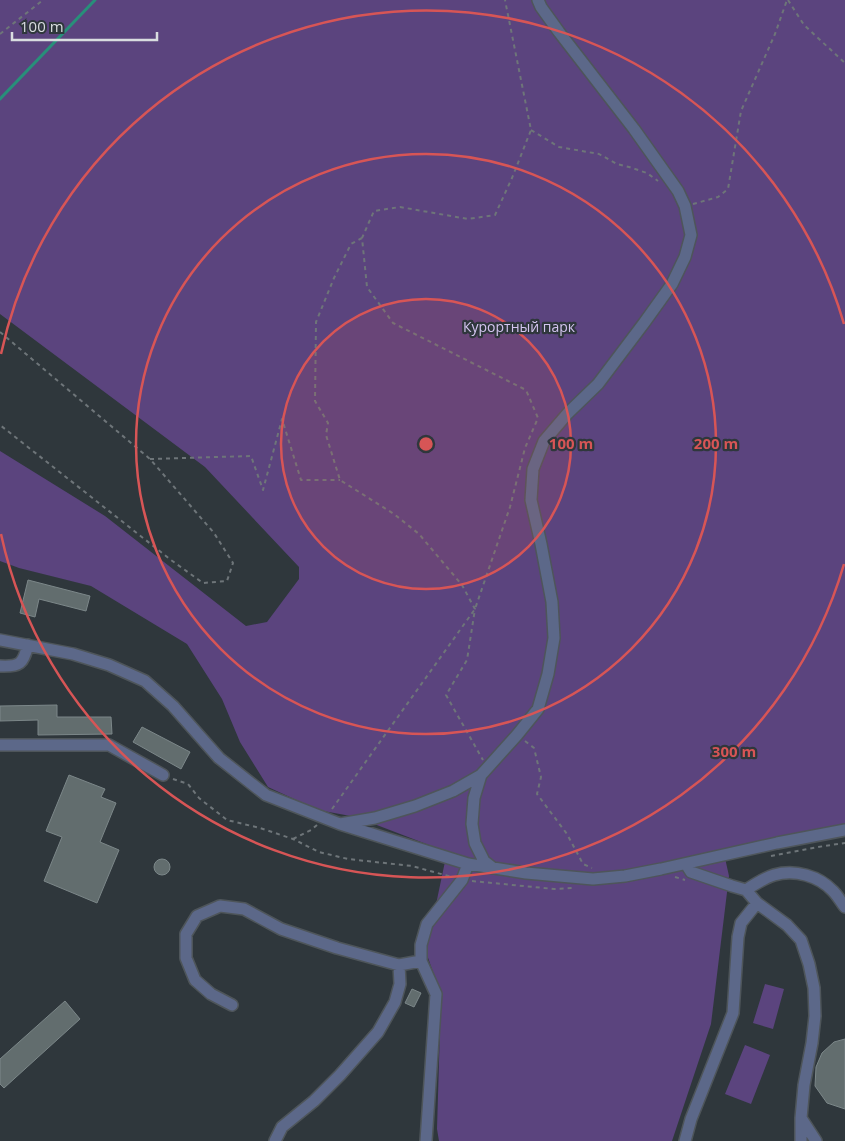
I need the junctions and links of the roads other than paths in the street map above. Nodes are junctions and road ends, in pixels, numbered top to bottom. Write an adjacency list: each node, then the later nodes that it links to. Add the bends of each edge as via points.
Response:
1 (538, 0): 6 (street, via 678,190 691,235 672,284 598,384 544,441 533,470 531,500 552,602 554,638 548,674 538,709)
2 (0, 640): 3 (street)
3 (28, 645): 4 (street, via 24,658 17,664); 8 (street, via 109,665 145,681 173,706 219,758 266,795)
4 (0, 666)
5 (0, 745): 7 (street, via 109,745)
6 (484, 772): 8 (street, via 453,791 415,806); 12 (street, via 474,798 472,824 475,843 484,861)
7 (163, 776)
8 (340, 824): 10 (street)
9 (845, 830): 11 (street)
10 (468, 864): 12 (street); 16 (street, via 462,880 427,924 421,945)
11 (686, 864): 12 (street, via 593,879); 13 (street, via 691,872)
12 (494, 868)
13 (746, 890): 14 (street); 15 (street, via 775,875 794,873 816,878 832,890)
14 (757, 904): 19 (street, via 787,925 801,940 811,972 815,1016); 22 (street, via 741,923 733,1013)
15 (845, 907)
16 (421, 961): 17 (street); 21 (street, via 436,994)
17 (399, 965): 18 (street, via 281,929 244,909 220,906 197,916 186,934 186,958 195,980 211,994); 20 (street, via 400,984 395,1002 378,1032 314,1102 282,1127)
18 (232, 1005)
19 (801, 1118): 23 (street); 24 (street)
20 (275, 1141)
21 (426, 1141)
22 (685, 1141)
23 (801, 1141)
24 (816, 1141)

